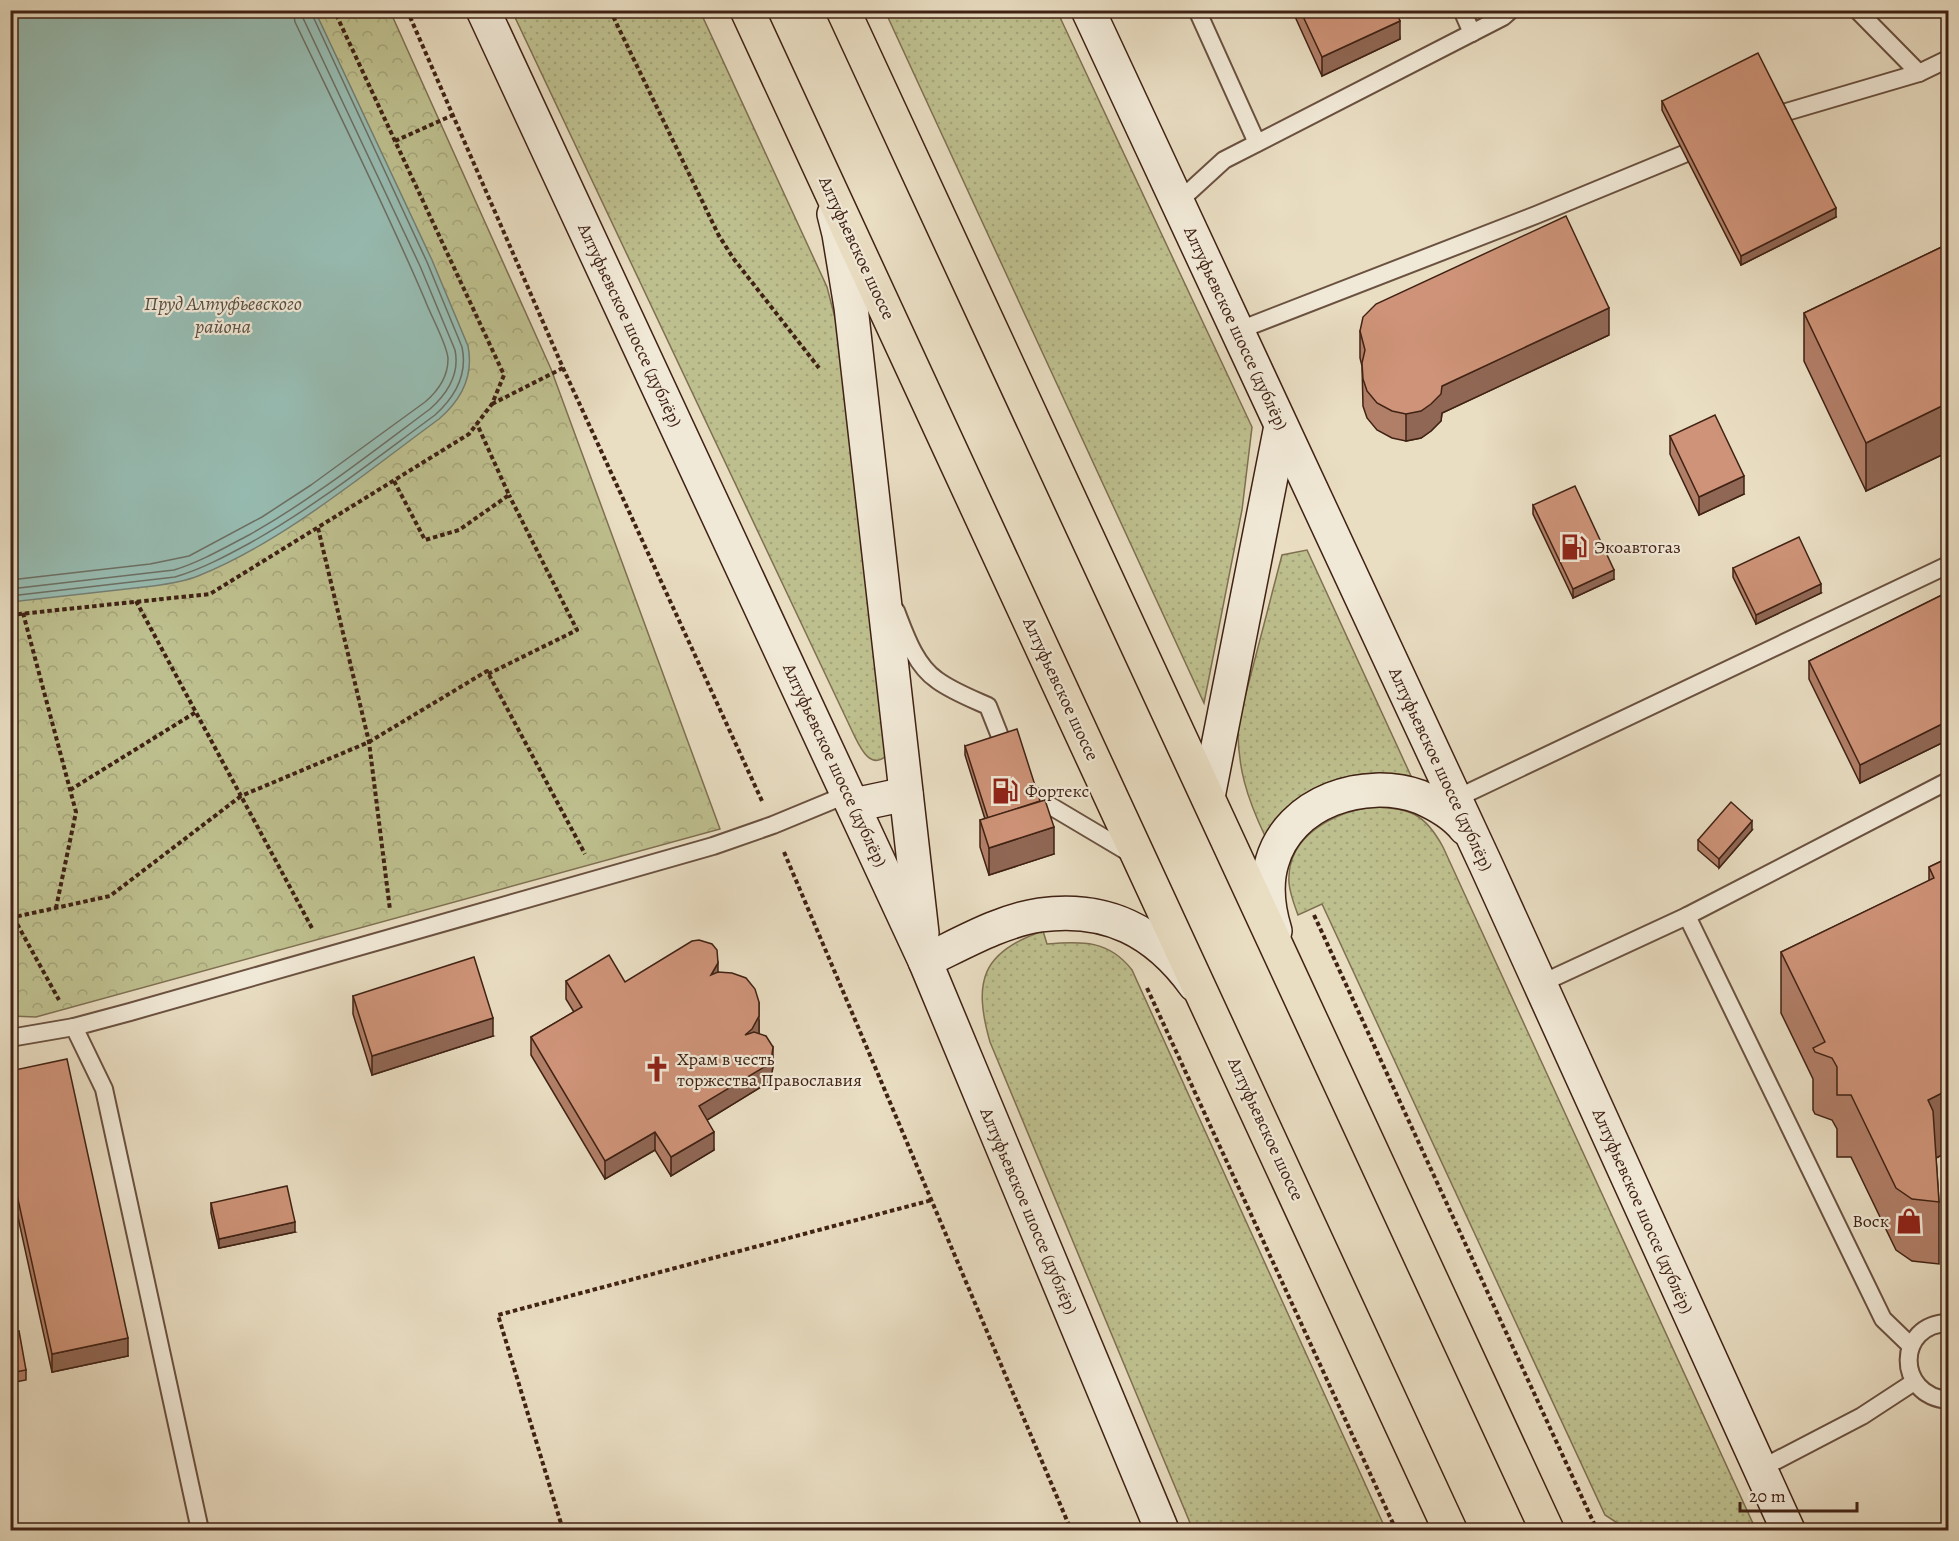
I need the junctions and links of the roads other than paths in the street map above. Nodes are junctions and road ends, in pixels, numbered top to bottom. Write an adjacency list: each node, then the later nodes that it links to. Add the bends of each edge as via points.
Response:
1 (483, 10): 25 (street, Алтуфьевское шоссе (дублёр))
2 (747, 10): 15 (main road, Алтуфьевское шоссе)
3 (843, 10): 23 (main road)
4 (1088, 10): 16 (street, Алтуфьевское шоссе (дублёр))
5 (1197, 10): 13 (lane)
6 (1462, 10): 9 (lane)
7 (1511, 10): 9 (lane)
8 (1857, 10): 11 (lane)
9 (1472, 33): 13 (lane)
10 (1948, 59): 11 (lane)
11 (1919, 73): 12 (lane)
12 (1783, 113)
13 (1257, 143): 16 (lane, via 1224,160)
14 (1684, 154): 17 (lane)
15 (822, 171): 20 (street, via 840,234 852,307); 27 (main road, Алтуфьевское шоссе)
16 (1177, 203): 17 (street, Алтуфьевское шоссе (дублёр))
17 (1237, 331): 18 (street, Алтуфьевское шоссе (дублёр))
18 (1281, 426): 23 (street); 24 (street, Алтуфьевское шоссе (дублёр))
19 (1948, 565): 24 (lane)
20 (881, 574): 22 (street); 27 (lane, via 921,663 934,679 988,706 1022,790)
21 (1948, 781): 28 (lane)
22 (906, 794): 25 (street); 29 (street)
23 (1208, 797): 30 (main road)
24 (1455, 799): 26 (street, Алтуфьевское шоссе (дублёр))
25 (851, 800): 29 (street, Алтуфьевское шоссе (дублёр)); 33 (lane, via 713,846)
26 (1474, 840): 30 (street, via 1448,812 1406,792 1373,789 1322,804 1296,822 1272,861 1269,904); 31 (street, Алтуфьевское шоссе (дублёр))
27 (1141, 860): 32 (main road, Алтуфьевское шоссе)
28 (1687, 916): 31 (lane); 36 (lane, via 1883,1319)
29 (925, 961): 32 (street, via 1027,918 1094,916 1138,930 1190,977); 41 (street, Алтуфьевское шоссе (дублёр))
30 (1284, 961): 43 (main road)
31 (1540, 984): 39 (street, Алтуфьевское шоссе (дублёр))
32 (1204, 997): 42 (main road, Алтуфьевское шоссе)
33 (74, 1027): 34 (lane); 40 (lane, via 104,1089)
34 (10, 1038)
35 (1948, 1323): 36 (lane, via 1927,1328)
36 (1911, 1346): 37 (lane, via 1909,1370)
37 (1914, 1382): 38 (lane, via 1934,1398); 39 (lane, via 1862,1416)
38 (1948, 1400)
39 (1760, 1469): 44 (street, Алтуфьевское шоссе (дублёр))
40 (200, 1530)
41 (1162, 1530)
42 (1450, 1530)
43 (1547, 1530)
44 (1788, 1530)

